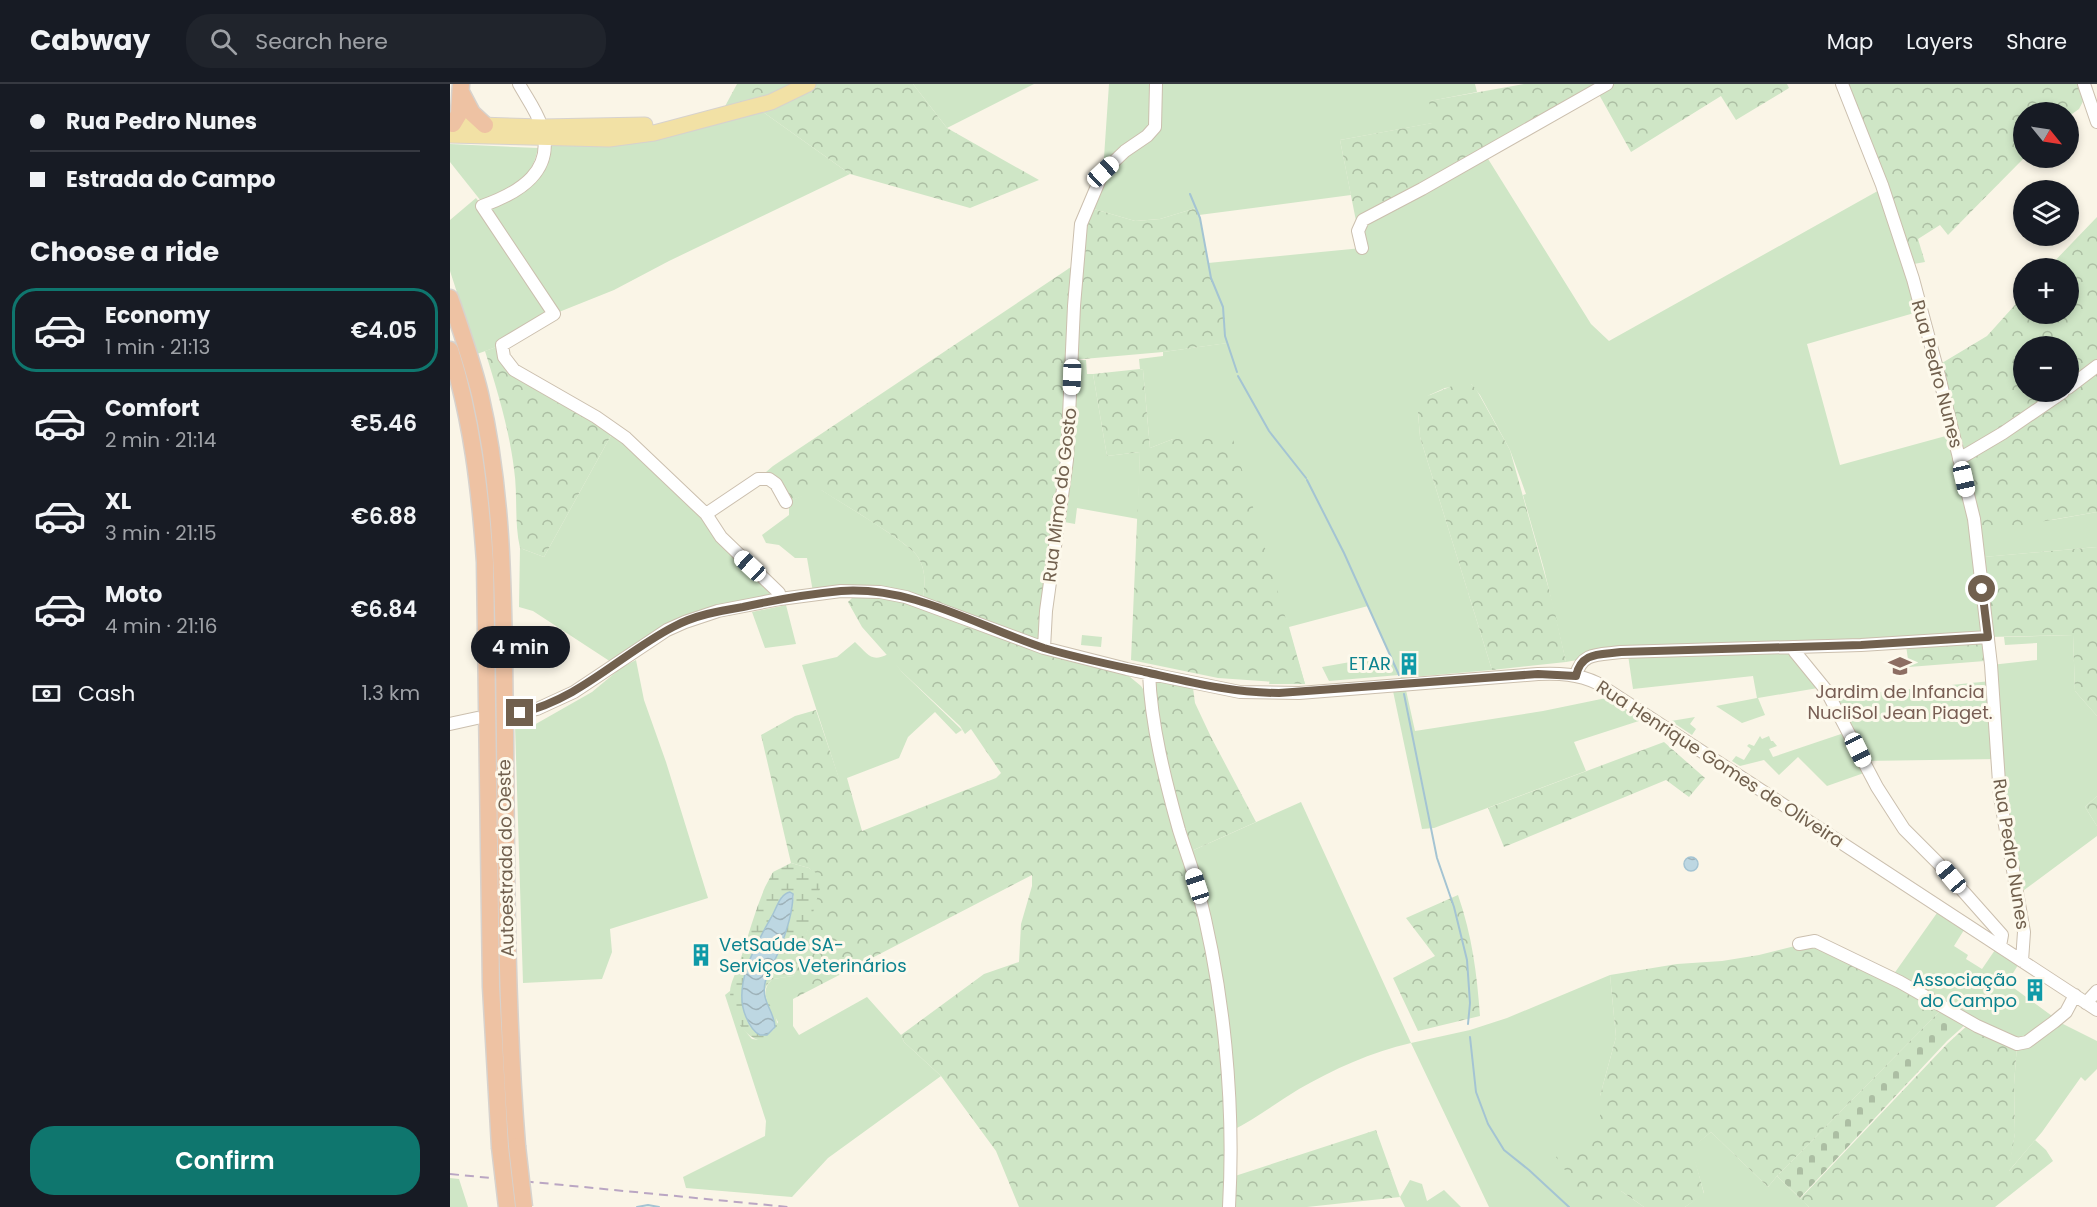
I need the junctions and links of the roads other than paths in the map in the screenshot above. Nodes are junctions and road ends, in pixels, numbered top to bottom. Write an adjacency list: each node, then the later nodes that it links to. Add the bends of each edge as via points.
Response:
1 (519, 84): 11 (street)
2 (808, 84): 11 (main road, via 771,102 711,119)
3 (1156, 84): 26 (street, Rua Mimo do Gosto, via 1155,127 1103,172 1081,224 1067,460)
4 (1607, 84): 12 (street, via 1363,220 1358,231)
5 (1842, 84): 19 (street, Rua Pedro Nunes, via 1896,224)
6 (2084, 84): 8 (street)
7 (461, 89): 9 (highway, via 472,113); 10 (highway, via 459,114)
8 (2097, 122)
9 (485, 125): 10 (main road); 11 (main road)
10 (451, 126): 11 (main road)
11 (543, 133): 22 (street, via 541,167 528,184 482,206 554,314 502,345 504,357 514,370 626,438)
12 (1362, 248)
13 (450, 298): 38 (highway, Autoestrada do Oeste, bridge, via 480,393 500,535 507,935 512,1064)
14 (450, 350): 20 (highway, Autoestrada do Oeste, via 468,421)
15 (2097, 366): 16 (street)
16 (2079, 380)
17 (450, 387): 20 (highway)
18 (2048, 402): 19 (street)
19 (1959, 459): 24 (street, Rua Pedro Nunes, via 1974,519)
20 (479, 491): 37 (highway, Autoestrada do Oeste, bridge, via 485,562 491,987)
21 (786, 502): 22 (street, via 776,484 758,479)
22 (706, 514): 23 (street, via 718,535 779,593)
23 (780, 599): 26 (street, Rua Henrique Gomes de Oliveira, via 841,591 892,594); 29 (street, Rua Henrique Gomes de Oliveira, via 718,611 675,626 583,687)
24 (1988, 637): 25 (street); 34 (street, Rua Pedro Nunes, via 2000,797 2024,932)
25 (1793, 647): 28 (street, via 1590,656 1582,661); 33 (street, via 1826,690 1876,787 1902,826 2001,935)
26 (1044, 648): 27 (street, Rua Henrique Gomes de Oliveira)
27 (1149, 673): 28 (street, Rua Henrique Gomes de Oliveira, via 1240,692 1279,693 1538,674); 39 (street, via 1160,753 1197,886 1217,985 1231,1097)
28 (1576, 676): 33 (street, Rua Henrique Gomes de Oliveira, via 1597,683)
29 (520, 713)
30 (477, 718): 31 (street)
31 (450, 724)
32 (1799, 944): 36 (street, via 1815,941 2017,1044 2028,1042 2066,1012)
33 (2000, 946): 34 (street, Rua Henrique Gomes de Oliveira)
34 (2022, 961): 36 (street, Rua Henrique Gomes de Oliveira)
35 (2097, 991): 36 (street)
36 (2086, 1002)
37 (507, 1207)
38 (524, 1207)
39 (1229, 1207)

